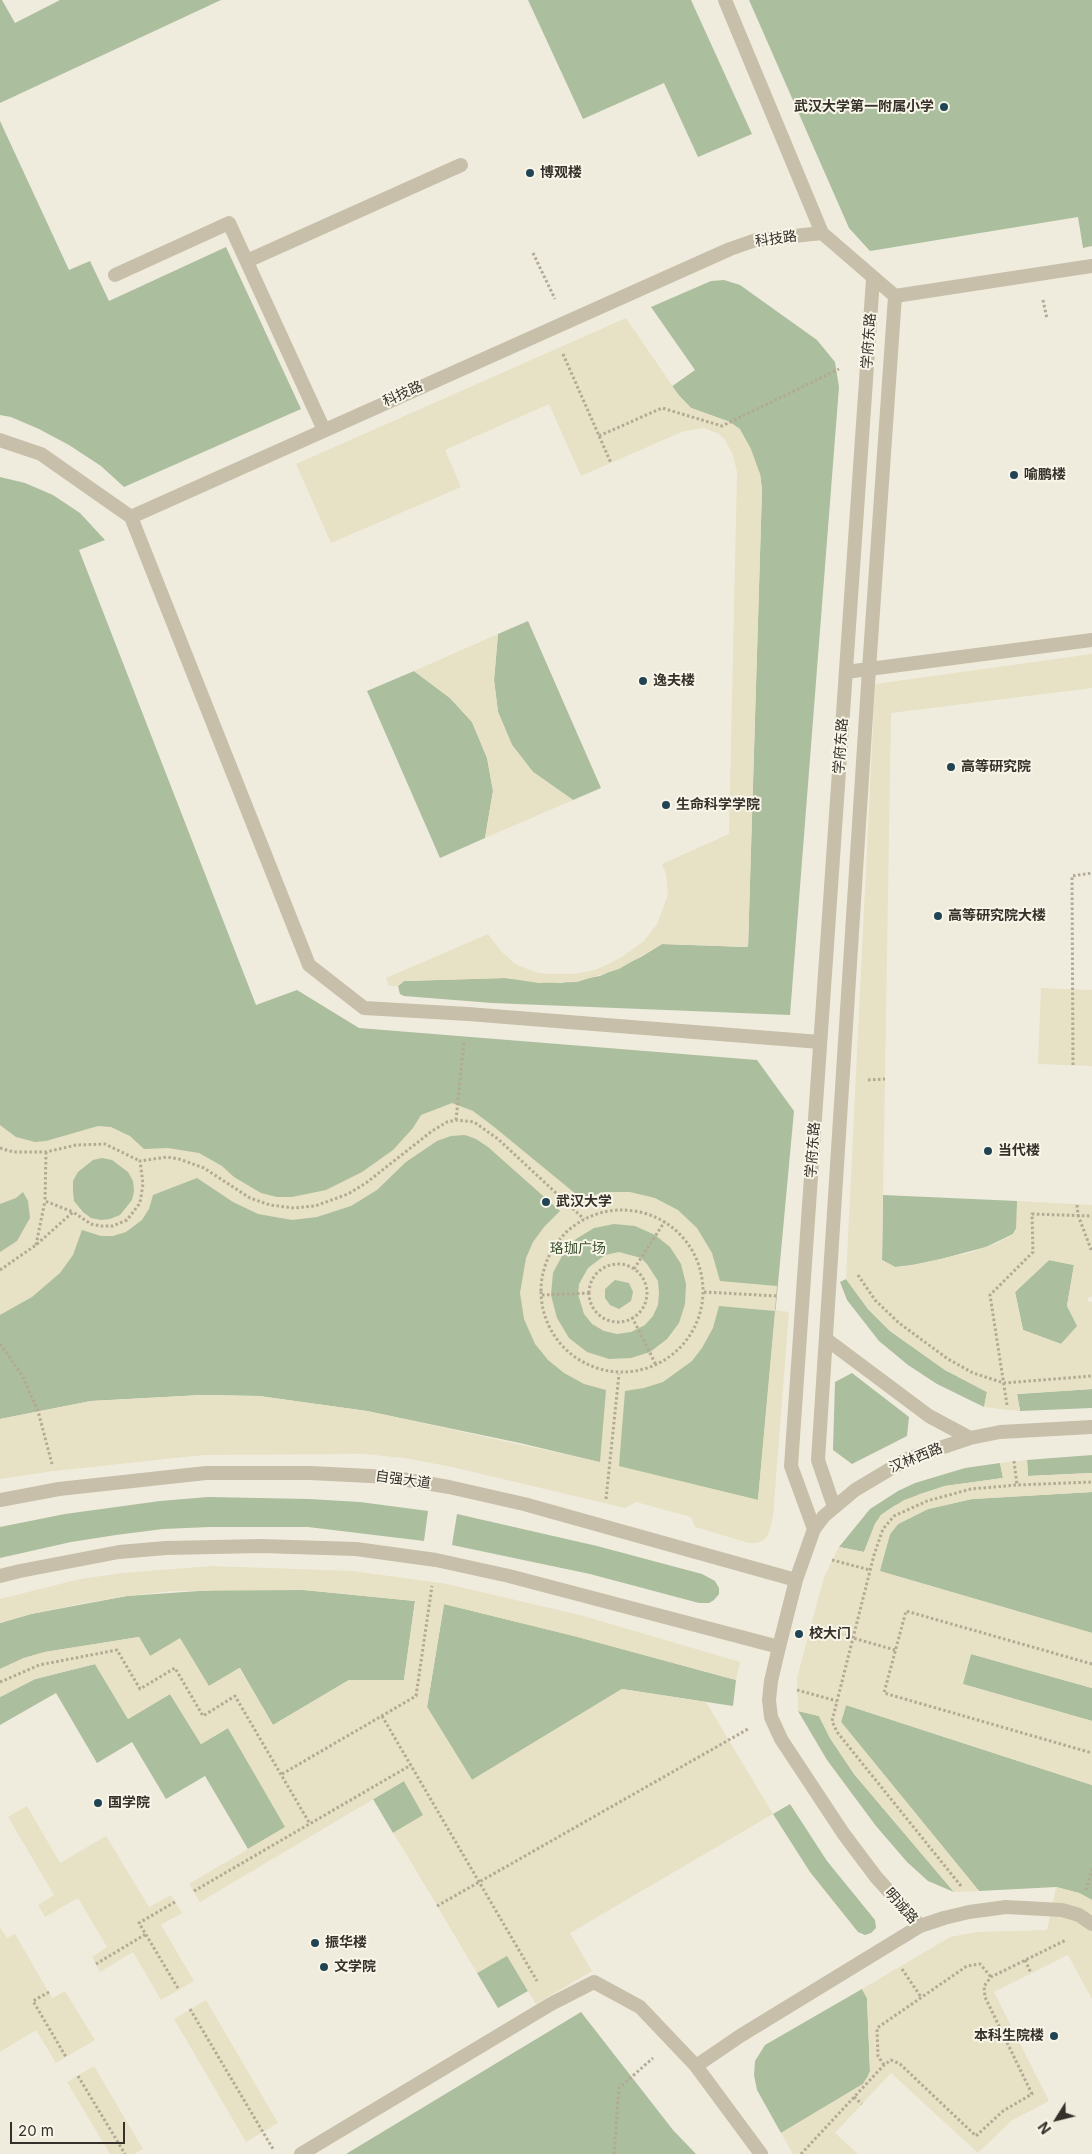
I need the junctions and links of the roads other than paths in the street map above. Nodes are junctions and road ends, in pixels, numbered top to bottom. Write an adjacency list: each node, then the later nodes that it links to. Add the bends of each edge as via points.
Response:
1 (725, 0): 3 (street)
2 (461, 165): 4 (street)
3 (822, 233): 7 (street); 9 (street, 科技路, via 756,240 730,249)
4 (246, 261): 6 (street, via 229,223); 9 (street)
5 (1092, 266): 8 (street)
6 (115, 275)
7 (873, 278): 8 (street); 14 (street, 学府东路)
8 (895, 296): 13 (street, 学府东路)
9 (324, 430): 11 (street, 科技路)
10 (0, 440): 11 (street, via 41,454)
11 (131, 517): 15 (street, via 309,966 364,1008)
12 (1092, 640): 13 (street)
13 (868, 669): 14 (street); 16 (street, 学府东路)
14 (846, 672): 15 (street, 学府东路)
15 (820, 1042): 21 (street, 学府东路, via 791,1466)
16 (826, 1339): 18 (street, via 929,1416); 20 (street, 学府东路, via 818,1460)
17 (1092, 1427): 18 (street, 汉林西路, via 1000,1432)
18 (970, 1438): 20 (street, 汉林西路, via 907,1459 871,1479)
19 (0, 1500): 23 (street, 自强大道, via 59,1489 206,1473 363,1474 482,1493)
20 (834, 1507): 21 (street, 汉林西路)
21 (814, 1529): 23 (street, 汉林西路)
22 (0, 1576): 24 (street, via 119,1552 166,1548 356,1549 436,1560 509,1576)
23 (796, 1580): 24 (street, 汉林西路)
24 (779, 1647): 25 (street, 汉林西路, via 770,1690)
25 (771, 1717): 27 (street, 明诚路, via 793,1760 843,1833 876,1877)
26 (1092, 1924): 27 (street, via 1079,1915 1062,1910 1006,1907 944,1918)
27 (920, 1926): 28 (street, 明诚路)
28 (696, 2066): 29 (street, via 640,2007 594,1982 551,2004); 30 (street)
29 (301, 2154)
30 (761, 2154)

